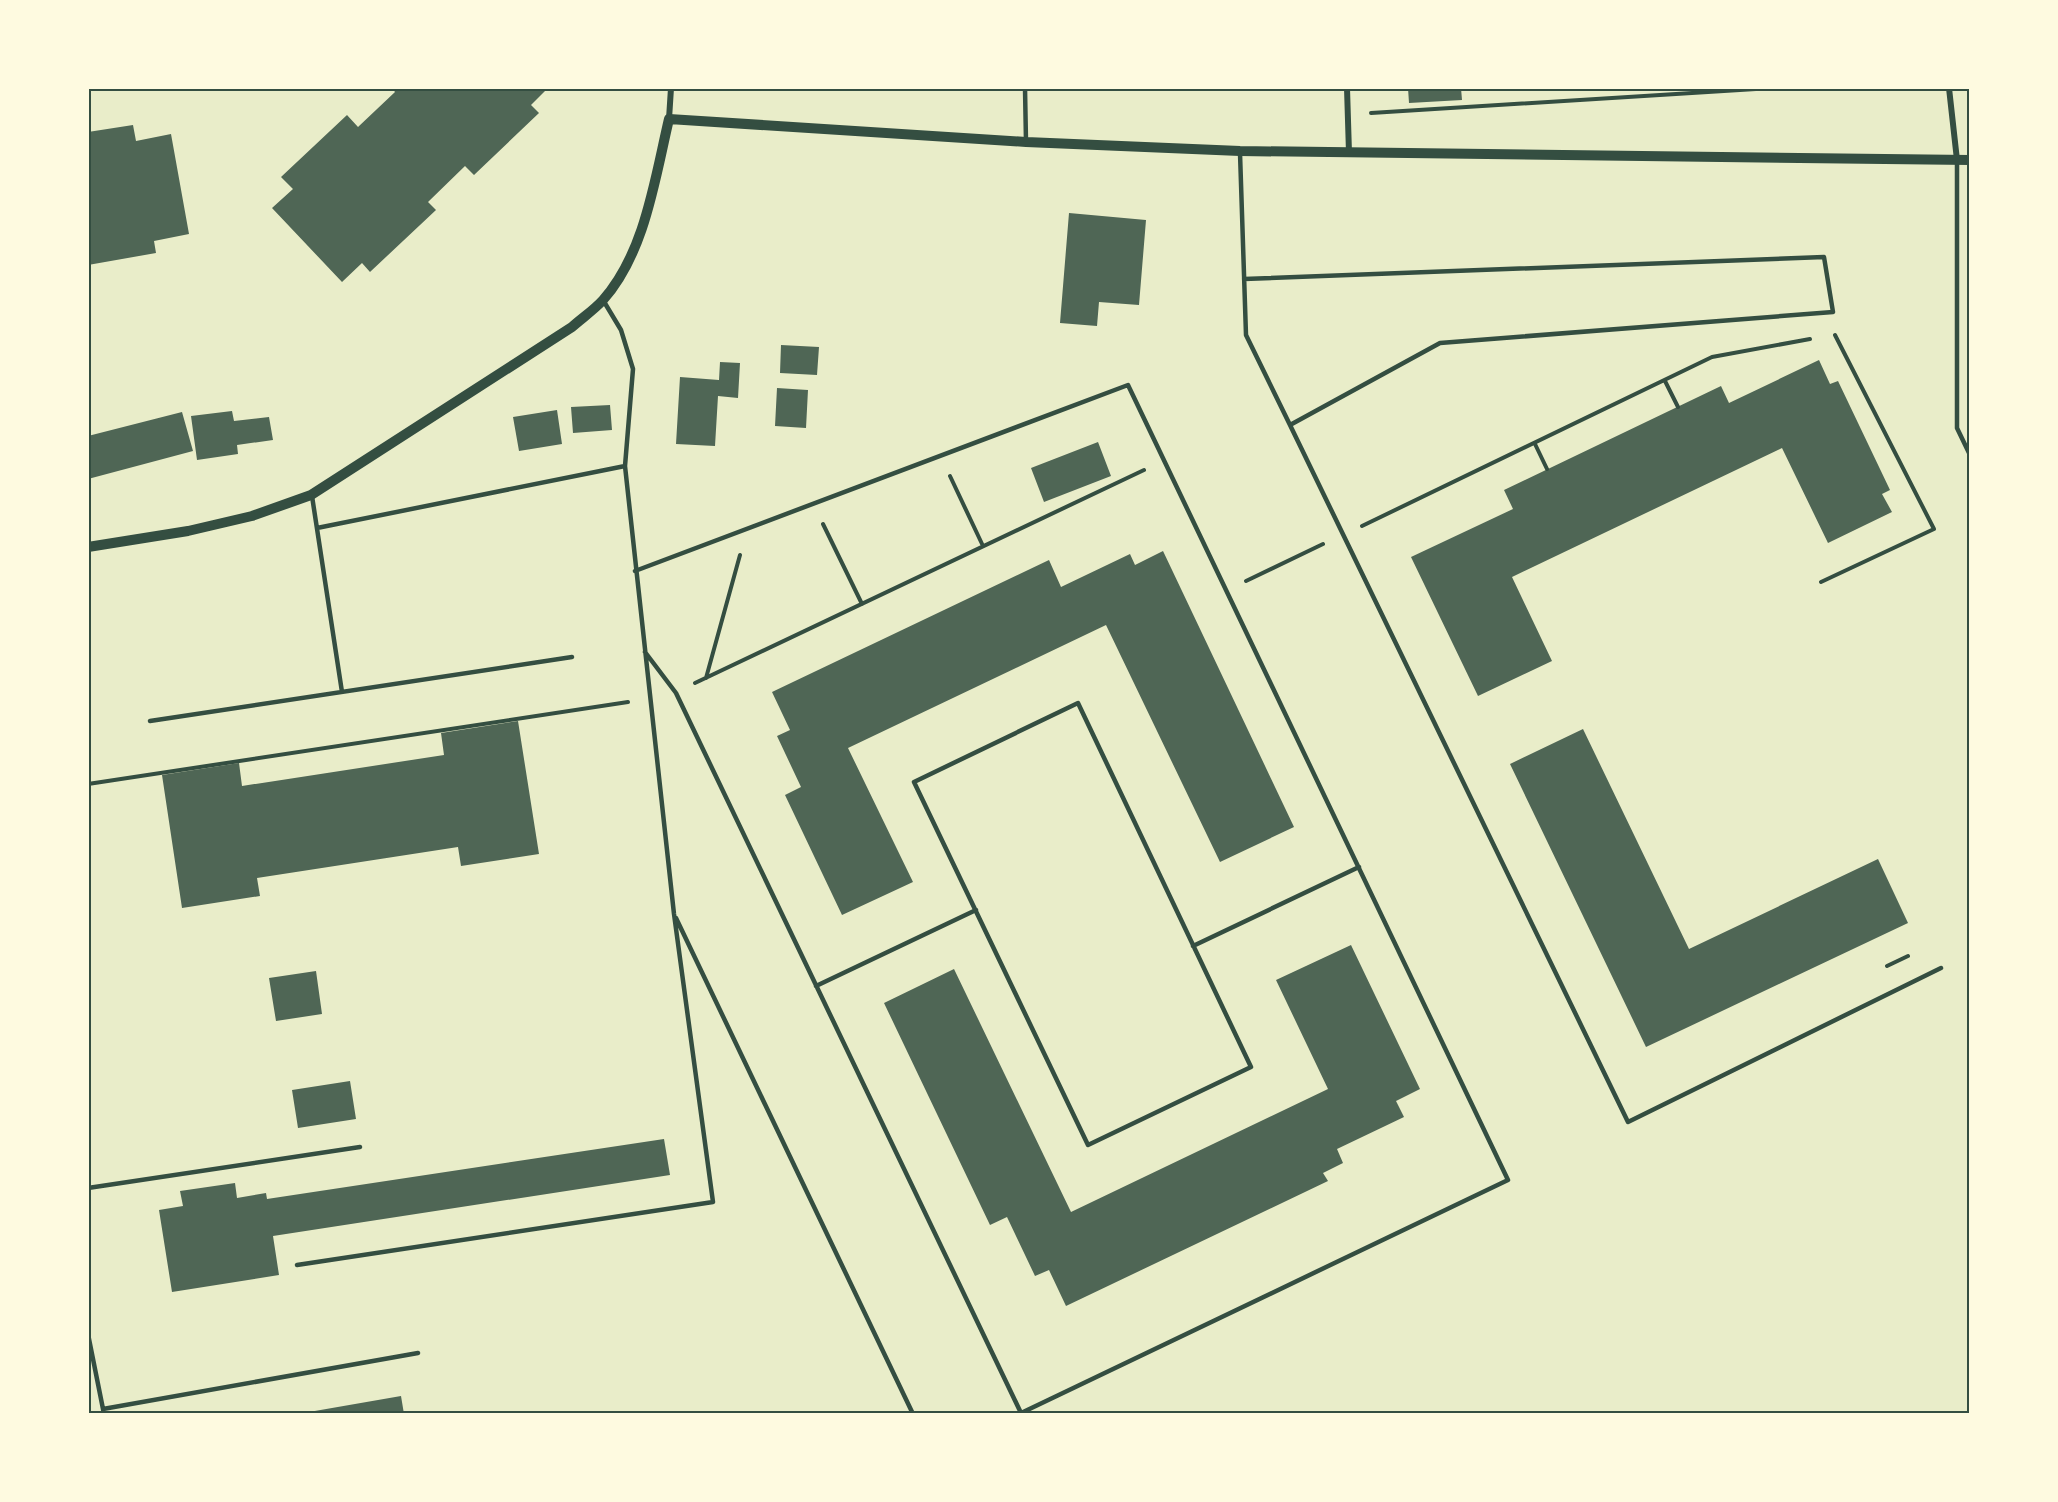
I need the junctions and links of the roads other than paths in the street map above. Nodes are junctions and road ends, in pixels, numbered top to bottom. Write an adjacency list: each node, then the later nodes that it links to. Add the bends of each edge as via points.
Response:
1 (671, 88): 5 (street)
2 (1025, 88): 6 (lane)
3 (1347, 88): 8 (street)
4 (1949, 88): 9 (street)
5 (669, 119): 6 (street); 12 (street, via 630,261)
6 (1026, 142): 7 (street)
7 (1240, 151): 8 (street); 11 (lane)
8 (1349, 153): 9 (street)
9 (1958, 160): 10 (street); 14 (lane, via 1957,428)
10 (1970, 160)
11 (1244, 279): 13 (lane, via 1246,335); 13 (lane, via 1824,257 1833,312 1440,343)
12 (603, 300): 15 (lane, via 621,330 633,369); 16 (street, via 572,327)
13 (1290, 425): 28 (lane, via 1628,1122)
14 (1970, 455)
15 (625, 466): 17 (lane); 19 (lane)
16 (311, 495): 17 (lane); 18 (street, via 252,516 188,531)
17 (316, 528): 22 (lane)
18 (88, 547)
19 (635, 571): 20 (lane); 24 (lane, via 1128,386)
20 (644, 651): 26 (lane); 29 (lane, via 676,693)
21 (572, 657): 22 (lane)
22 (342, 692): 23 (lane)
23 (150, 721)
24 (1359, 867): 27 (lane); 38 (lane, via 1508,1180)
25 (976, 910): 27 (lane, via 1088,1145 1251,1067); 27 (lane, via 914,782 1077,703); 29 (lane)
26 (674, 914): 32 (lane, via 713,1202); 37 (lane)
27 (1194, 946)
28 (1941, 968)
29 (816, 986): 38 (lane)
30 (360, 1147): 31 (lane)
31 (88, 1188)
32 (297, 1265)
33 (88, 1334): 35 (lane)
34 (418, 1353): 36 (lane)
35 (91, 1359): 36 (lane)
36 (104, 1411)
37 (914, 1413)
38 (1020, 1413)

